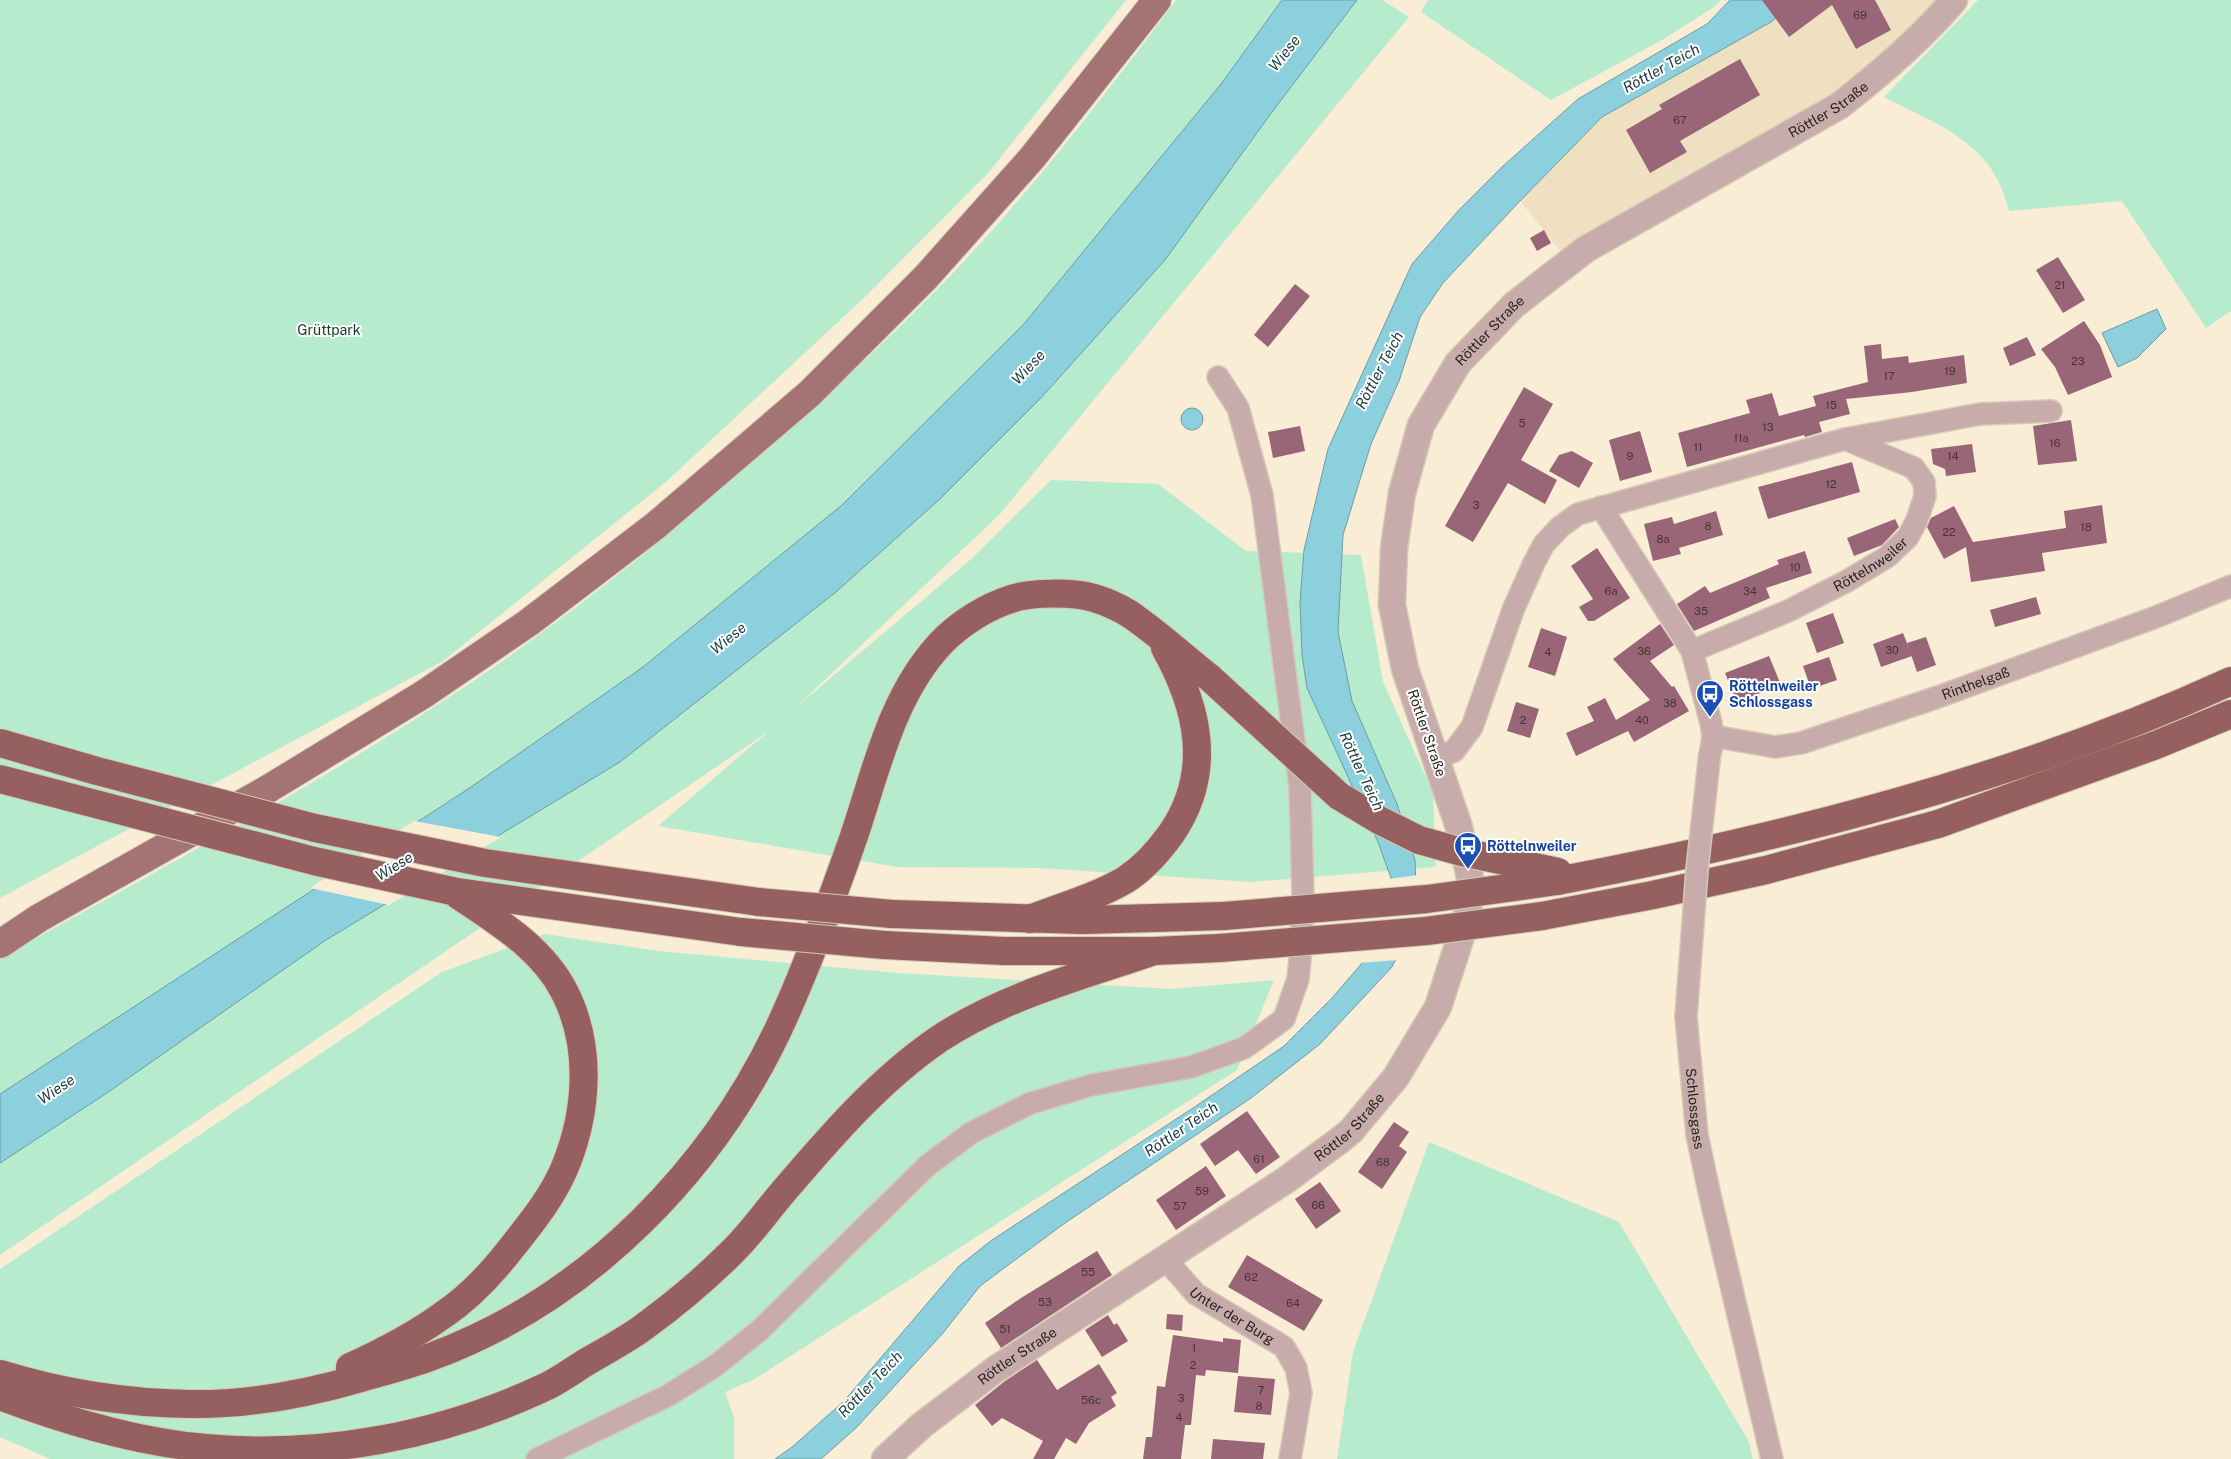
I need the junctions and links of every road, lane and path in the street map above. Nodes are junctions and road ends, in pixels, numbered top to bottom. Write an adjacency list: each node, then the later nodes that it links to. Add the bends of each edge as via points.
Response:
1 (1156, 0): 18 (main road, via 1032,158 926,276 809,394 655,526 528,623 424,694 268,789)
2 (1954, 0): 14 (street, Röttler Straße, via 1933,25 1839,106 1586,250 1514,305 1458,363 1422,425 1402,493 1394,548 1392,606 1405,669)
3 (1218, 377): 27 (street, via 1238,408 1262,495 1300,787 1303,897 1300,959 1298,979 1284,1019 1244,1048 1191,1067 1092,1085 1031,1103 971,1133 928,1165 759,1331 715,1366 669,1395)
4 (2052, 411): 5 (street, via 1980,414)
5 (1845, 439): 6 (street); 9 (street, Röttelnweiler, via 1914,468 1924,482 1925,496 1908,537 1887,557 1848,581 1788,611)
6 (1601, 507): 9 (street); 14 (street, via 1578,514 1544,544 1513,610 1472,727 1454,751)
7 (2231, 586): 13 (street, Rinthelgaß, via 1938,697 1801,743 1775,747)
8 (1159, 638): 16 (highway, bridge, via 1210,678 1339,796 1379,820 1428,843); 19 (highway, via 1179,674 1193,712 1197,740 1197,770 1180,821 1161,848 1125,880); 25 (highway, via 1136,618 1093,597 1056,594 1013,598 975,615 944,640 920,668 897,712 785,1016 739,1102 687,1172 645,1218 598,1260 544,1299 492,1330 434,1356 340,1384)
9 (1692, 651): 13 (street)
10 (2231, 681): 16 (highway, via 2066,747 1924,795 1781,834 1676,858)
11 (2231, 714): 22 (highway, bridge, via 2156,745 1938,824 1766,870 1653,895 1542,916 1426,932)
12 (0, 743): 19 (highway, bridge, via 315,828 486,863 760,902 892,914)
13 (1712, 744): 30 (street, Schlossgass, bridge, via 1697,870 1686,1017 1697,1135)
14 (1436, 758): 23 (street, Röttler Straße, via 1459,827 1472,887 1465,924 1438,1007 1396,1077 1351,1131 1286,1180)
15 (0, 779): 17 (highway, bridge, via 305,858)
16 (1566, 876): 19 (highway, bridge, via 1418,900 1224,916)
17 (452, 891): 22 (highway, bridge, via 741,932 1004,951); 25 (highway, via 524,942 546,964 564,990 579,1029 584,1063 583,1099 564,1168 535,1219 504,1258 451,1310 383,1352)
18 (39, 918): 20 (main road); 21 (main road)
19 (1030, 919)
20 (0, 935)
21 (0, 944)
22 (1154, 951): 26 (highway, via 1018,998 940,1039 889,1077 732,1252 680,1298 643,1328 545,1387 495,1408 402,1436 356,1444 302,1451 250,1450 149,1440 85,1425)
23 (1168, 1258): 28 (street, Röttler Straße, via 996,1369 922,1425); 29 (street, Unter der Burg, via 1196,1294 1284,1347 1296,1368 1301,1393)
24 (0, 1374): 25 (highway, via 102,1398 148,1402 237,1402)
25 (288, 1395)
26 (0, 1396)
27 (537, 1459)
28 (885, 1459)
29 (1290, 1459)
30 (1772, 1459)

